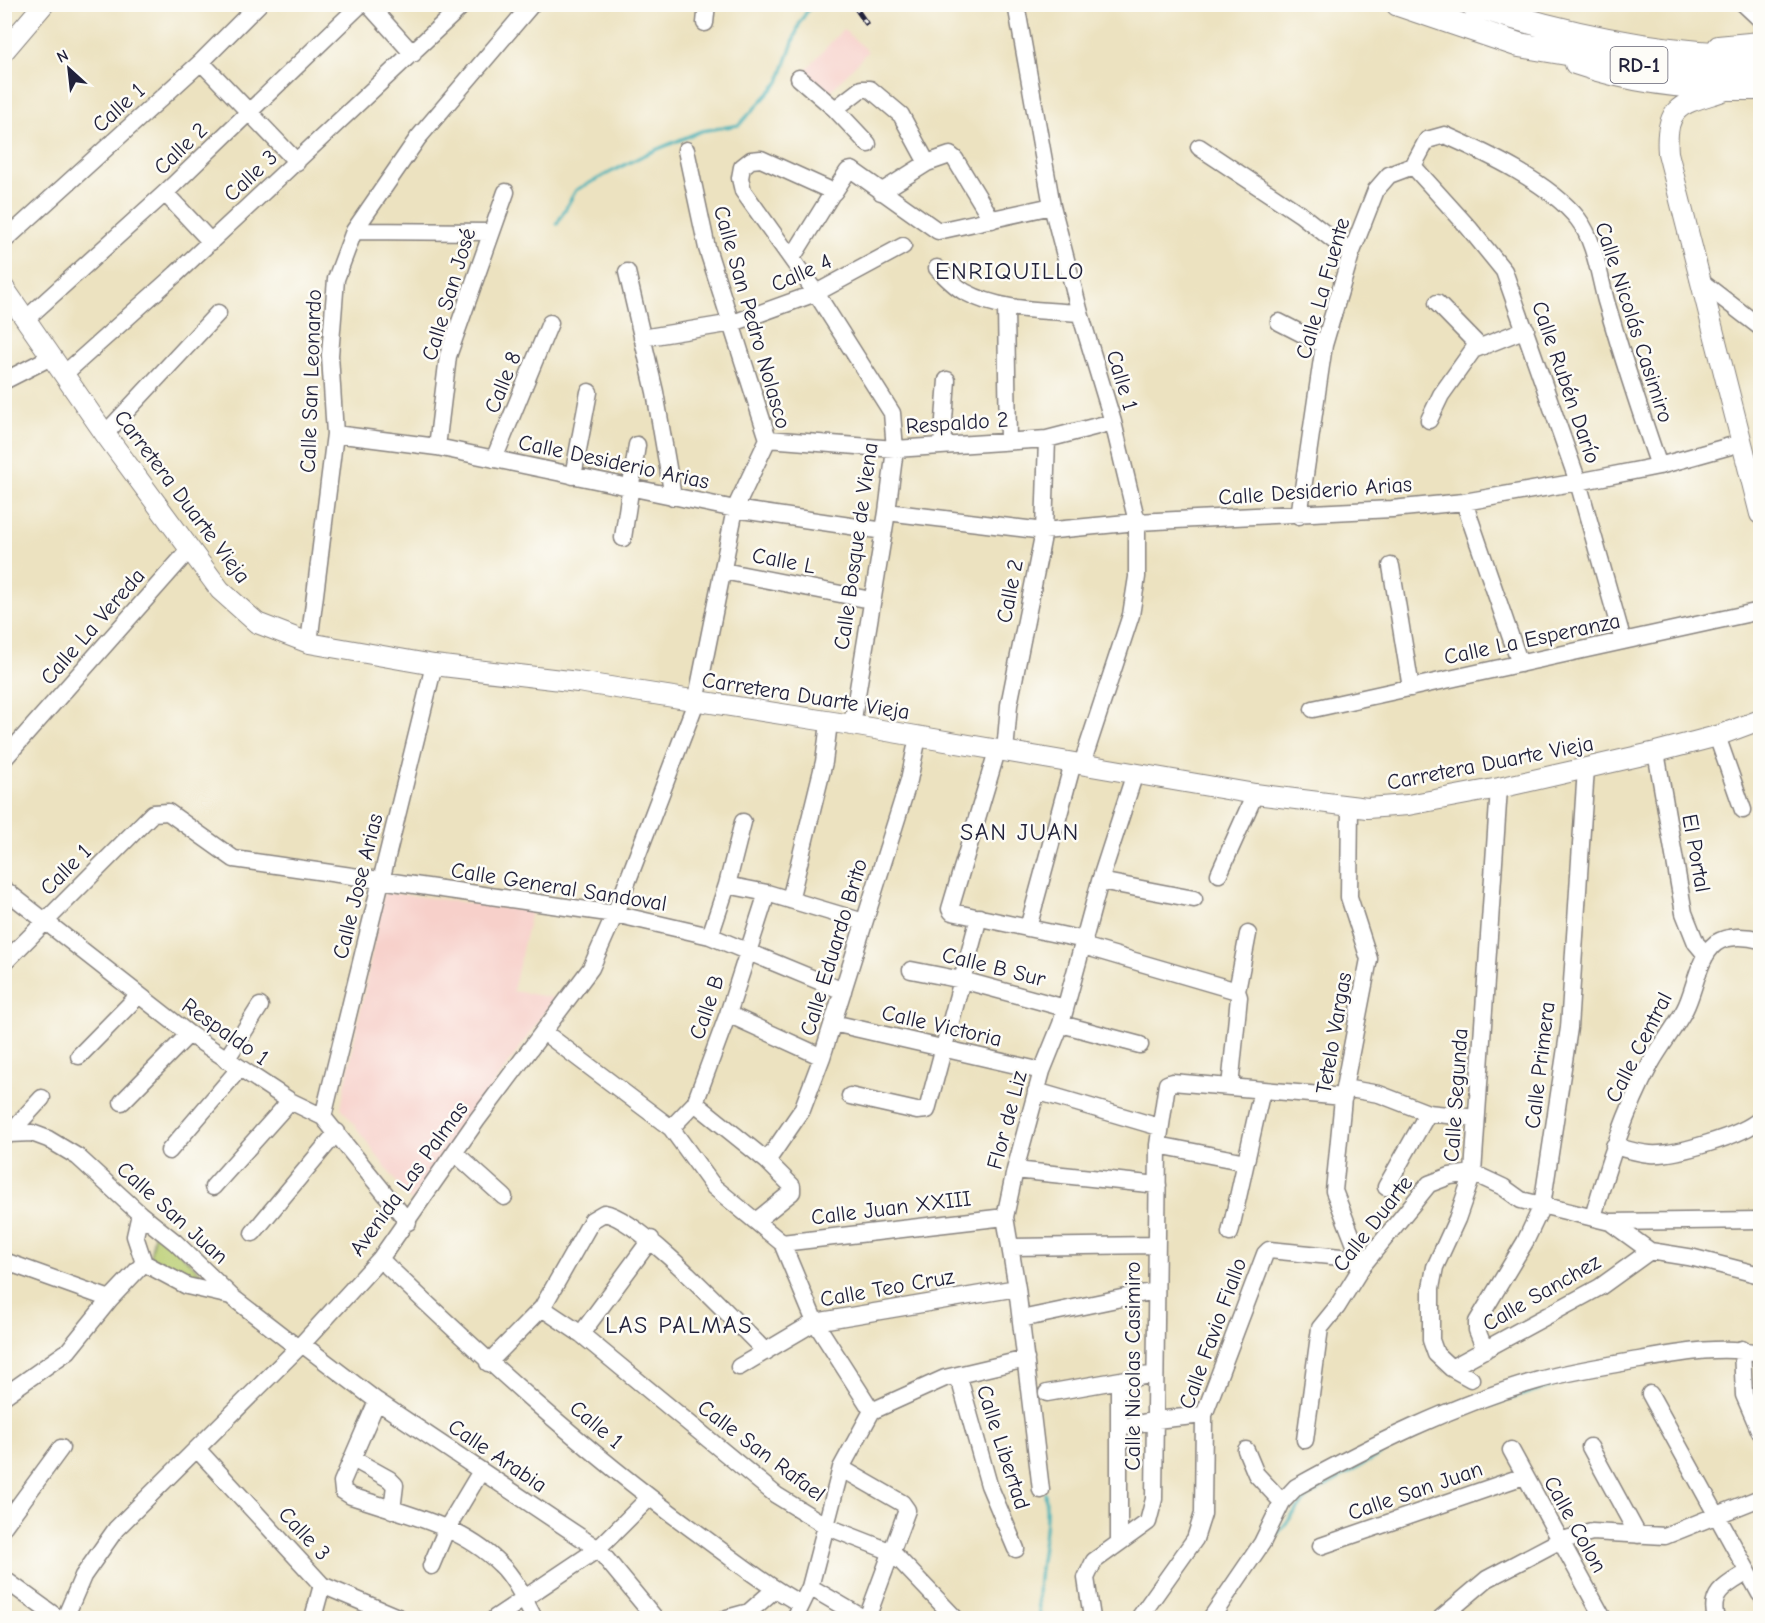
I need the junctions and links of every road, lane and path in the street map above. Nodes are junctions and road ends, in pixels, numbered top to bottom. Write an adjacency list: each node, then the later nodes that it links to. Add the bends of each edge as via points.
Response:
1 (27, 4): 15 (main road)
2 (44, 4): 19 (main road)
3 (259, 4): 22 (street, Calle 1)
4 (361, 4): 28 (street, Calle 2)
5 (368, 4): 20 (street)
6 (464, 4): 20 (street, Calle 3)
7 (532, 4): 41 (street, Calle San Leonardo, via 418,138)
8 (707, 4): 14 (street)
9 (1016, 4): 39 (street, Calle 1)
10 (1398, 4): 17 (highway, RD-1)
11 (1472, 4): 18 (highway, RD-1, via 1581,35)
12 (1744, 4): 13 (street)
13 (1761, 19)
14 (705, 23)
15 (4, 32)
16 (1761, 42): 18 (main road)
17 (1519, 45): 23 (highway, RD-1, via 1650,67); 25 (main road, via 1596,70 1646,81)
18 (1674, 50): 21 (highway, RD-1)
19 (4, 51)
20 (413, 54): 32 (street, Calle 3)
21 (1761, 56)
22 (201, 62): 28 (street); 43 (street, Calle 1)
23 (1761, 73)
24 (799, 78): 27 (street)
25 (1726, 90): 26 (main road); 50 (main road, via 1677,107 1666,132 1671,173)
26 (1761, 90)
27 (835, 109): 29 (street); 33 (street, via 861,89 870,89 901,116)
28 (249, 112): 32 (street); 38 (street, Calle 2)
29 (868, 144)
30 (1199, 147): 46 (street, via 1222,173 1300,213)
31 (686, 150): 60 (street, Calle San Pedro Nolasco, via 707,248)
32 (297, 162): 44 (street, Calle 3)
33 (927, 163): 37 (street); 40 (street, via 950,155 955,159)
34 (1413, 166): 46 (street, Calle La Fuente, via 1389,175 1376,190); 62 (street, Calle Rubén Darío, via 1504,271); 84 (street, Calle Nicolás Casimiro, via 1427,140 1445,135 1492,155 1539,185 1577,218 1590,245)
35 (506, 192): 42 (street, Calle San José)
36 (833, 192): 37 (street, via 850,170); 47 (street); 47 (street, Calle Bosque de Viena, via 761,159 742,167 743,191)
37 (881, 192): 40 (street, via 938,231)
38 (165, 193): 44 (street); 57 (street, Calle 2)
39 (1052, 206): 40 (street); 56 (street, Calle 1)
40 (992, 220)
41 (354, 231): 42 (street); 74 (street, Calle San Leonardo, via 336,279 330,355)
42 (491, 232): 81 (street, Calle San José, via 448,356)
43 (4, 241)
44 (211, 242): 67 (street, Calle 3)
45 (903, 246): 52 (street, Calle 4)
46 (1351, 254): 64 (street, Calle La Fuente)
47 (792, 258): 52 (street, Calle Bosque de Viena)
48 (937, 268): 54 (street, via 963,291)
49 (627, 272): 63 (street)
50 (1699, 280): 61 (street); 78 (main road)
51 (4, 288): 57 (main road, Carretera Duarte Vieja)
52 (816, 294): 60 (street, Calle 4); 82 (street, Calle Bosque de Viena, via 892,413)
53 (1437, 303): 65 (street)
54 (1006, 307): 56 (street); 77 (street)
55 (218, 313): 73 (street)
56 (1080, 314): 72 (street, Calle 1)
57 (26, 320): 66 (main road, Carretera Duarte Vieja)
58 (550, 322): 83 (street, Calle 8)
59 (1279, 322): 64 (street)
60 (733, 323): 63 (street, Calle 4); 75 (street, Calle San Pedro Nolasco)
61 (1761, 327)
62 (1526, 329): 65 (street); 86 (street, Calle Rubén Darío)
63 (642, 338): 88 (street, via 656,392)
64 (1324, 345): 93 (street, Calle La Fuente)
65 (1479, 346): 71 (street, via 1441,395)
66 (51, 357): 67 (main road, Carretera Duarte Vieja); 69 (street)
67 (63, 375): 73 (main road, Carretera Duarte Vieja)
68 (946, 380): 80 (street)
69 (4, 381)
70 (589, 392): 85 (street)
71 (1430, 420)
72 (1113, 422): 76 (street, Respaldo 2); 94 (street, Calle 1)
73 (105, 434): 98 (main road, Carretera Duarte Vieja)
74 (335, 434): 81 (street, Calle Desiderio Arias); 104 (street, Calle San Leonardo)
75 (768, 439): 82 (street, Respaldo 2); 90 (street, Calle San Pedro Nolasco)
76 (1047, 439): 77 (street, Respaldo 2); 96 (street, Calle 2)
77 (1008, 441): 80 (street, Respaldo 2)
78 (1741, 443): 84 (street, Calle Desiderio Arias); 92 (main road)
79 (638, 445): 87 (street)
80 (942, 446): 82 (street, Respaldo 2)
81 (437, 447): 83 (street, Calle Desiderio Arias)
82 (895, 449): 91 (street, Calle Bosque de Viena)
83 (494, 459): 85 (street, Calle Desiderio Arias)
84 (1659, 466): 86 (street, Calle Desiderio Arias)
85 (573, 476): 87 (street, Calle Desiderio Arias)
86 (1578, 482): 89 (street, Calle Desiderio Arias); 103 (street, Calle Rubén Darío)
87 (631, 488): 88 (street, Calle Desiderio Arias); 97 (street)
88 (673, 496): 90 (street, Calle Desiderio Arias)
89 (1464, 502): 93 (street, Calle Desiderio Arias); 105 (street)
90 (735, 509): 95 (street, Calle Desiderio Arias); 100 (street, Calle San Pedro Nolasco)
91 (887, 512): 95 (street, Calle Bosque de Viena); 96 (street, Calle Desiderio Arias)
92 (1761, 514)
93 (1299, 516): 94 (street, Calle Desiderio Arias)
94 (1137, 522): 96 (street, Calle Desiderio Arias); 118 (street, Calle 1, via 1137,577 1131,615)
95 (884, 531): 101 (street, Calle Bosque de Viena)
96 (1044, 531): 115 (street, Calle 2)
97 (623, 538)
98 (190, 549): 104 (main road, Carretera Duarte Vieja, via 220,590 257,624); 117 (street, Calle La Vereda)
99 (1391, 566): 107 (street)
100 (723, 571): 101 (street, Calle L); 108 (street, Calle San Pedro Nolasco)
101 (871, 600): 112 (street, Calle Bosque de Viena)
102 (1761, 611): 103 (street, Calle La Esperanza)
103 (1623, 641): 105 (street, Calle La Esperanza)
104 (309, 643): 106 (main road, Carretera Duarte Vieja)
105 (1520, 664): 107 (street, Calle La Esperanza)
106 (434, 665): 108 (main road, Carretera Duarte Vieja, via 578,682); 129 (street, Calle Jose Arias)
107 (1411, 688): 109 (street, Calle La Esperanza)
108 (696, 702): 111 (main road, Carretera Duarte Vieja); 135 (street, Avenida Las Palmas)
109 (1314, 709)
110 (1761, 720): 113 (main road, Carretera Duarte Vieja)
111 (829, 723): 112 (main road, Carretera Duarte Vieja); 134 (street, via 824,762)
112 (852, 725): 114 (main road, Carretera Duarte Vieja)
113 (1717, 736): 116 (main road, Carretera Duarte Vieja); 124 (street)
114 (918, 737): 115 (main road, Carretera Duarte Vieja); 138 (street, Calle Eduardo Brito, via 909,780)
115 (1001, 751): 118 (main road, Carretera Duarte Vieja); 136 (street, Calle 2, via 950,909)
116 (1656, 752): 119 (main road, Carretera Duarte Vieja); 145 (street, El Portal, via 1684,913)
117 (4, 759)
118 (1078, 764): 120 (main road, Carretera Duarte Vieja); 139 (street, Calle 1)
119 (1586, 768): 121 (main road, Carretera Duarte Vieja); 193 (street, Calle Primera, via 1569,1028)
120 (1135, 773): 122 (main road, Carretera Duarte Vieja); 128 (street, Flor de Liz)
121 (1499, 788): 123 (main road, Carretera Duarte Vieja, via 1407,805); 175 (street, Calle Segunda)
122 (1255, 794): 123 (main road, Carretera Duarte Vieja); 127 (street)
123 (1350, 806): 167 (street, Tetelo Vargas, via 1349,897 1369,959)
124 (1743, 810)
125 (161, 811): 129 (street, Calle General Sandoval, via 168,812 234,859); 137 (street, Calle 1, via 153,813)
126 (742, 822): 130 (street)
127 (1219, 873)
128 (1100, 881): 133 (street); 143 (street, Flor de Liz)
129 (382, 882): 135 (street, Calle General Sandoval); 174 (street, Calle Jose Arias)
130 (727, 885): 132 (street); 141 (street)
131 (4, 890): 137 (street, Respaldo 1)
132 (767, 893): 134 (street); 144 (street, Calle B)
133 (1194, 899)
134 (790, 900): 138 (street)
135 (615, 914): 141 (street, Calle General Sandoval); 156 (street, Avenida Las Palmas, via 591,968)
136 (979, 917): 139 (street); 148 (street)
137 (44, 922): 146 (street, Calle 1); 151 (street, Respaldo 1)
138 (864, 922): 149 (street, Calle Eduardo Brito)
139 (1028, 928): 143 (street)
140 (1248, 934): 150 (street)
141 (710, 936): 144 (street, Calle General Sandoval)
142 (1761, 940): 145 (street, via 1750,936 1733,938 1717,943)
143 (1084, 943): 150 (street); 154 (street, Flor de Liz)
144 (749, 950): 149 (street, Calle General Sandoval); 153 (street, Calle B)
145 (1706, 956): 182 (street, Calle Central, via 1685,1008 1651,1064)
146 (4, 963)
147 (911, 970): 148 (street, Calle B Sur)
148 (962, 980): 154 (street, Calle B Sur); 159 (street)
149 (843, 991): 155 (street, Calle Eduardo Brito)
150 (1237, 991): 164 (street)
151 (138, 996): 157 (street, Respaldo 1); 160 (street)
152 (260, 1006): 162 (street)
153 (728, 1014): 161 (street); 172 (street, Calle B)
154 (1063, 1016): 158 (street, Calle B Sur); 163 (street, Flor de Liz)
155 (833, 1023): 159 (street, Calle Victoria); 161 (street, Calle Eduardo Brito)
156 (545, 1033): 178 (street); 184 (street, Avenida Las Palmas)
157 (189, 1034): 162 (street, Respaldo 1); 171 (street)
158 (1140, 1045)
159 (945, 1047): 163 (street, Calle Victoria); 168 (street, via 927,1110)
160 (79, 1056)
161 (822, 1057): 185 (street, Calle Eduardo Brito, via 802,1110)
162 (232, 1065): 170 (street, Respaldo 1); 183 (street)
163 (1042, 1071): 166 (street, Flor de Liz)
164 (1230, 1087): 165 (street); 177 (street, Calle Nicolas Casimiro, via 1167,1084)
165 (1262, 1090): 167 (street); 186 (street)
166 (1036, 1091): 177 (street); 187 (street, Flor de Liz)
167 (1344, 1093): 173 (street, via 1379,1094); 211 (street, Tetelo Vargas, via 1334,1191)
168 (850, 1096)
169 (42, 1098): 180 (street)
170 (290, 1101): 174 (street, Respaldo 1); 190 (street)
171 (122, 1102)
172 (695, 1103): 178 (street, Calle B); 185 (street)
173 (1428, 1113): 175 (street); 191 (street)
174 (323, 1117): 179 (street, Respaldo 1)
175 (1476, 1118): 188 (street, Calle Segunda)
176 (1761, 1119): 182 (street, via 1724,1137 1670,1152 1652,1154)
177 (1159, 1127): 181 (street, Calle Nicolas Casimiro)
178 (671, 1128): 198 (street, via 714,1187)
179 (337, 1132): 199 (street, Respaldo 1); 201 (street)
180 (6, 1136): 194 (street, Calle San Juan, via 26,1132 48,1138 78,1157)
181 (1158, 1145): 186 (street); 189 (street, Calle Nicolas Casimiro)
182 (1614, 1146): 196 (street, Calle Central)
183 (169, 1150)
184 (455, 1153): 192 (street); 199 (street, Avenida Las Palmas)
185 (767, 1161): 198 (street, via 792,1186 792,1192)
186 (1246, 1162): 202 (street)
187 (1015, 1170): 189 (street); 195 (street, Flor de Liz)
188 (1473, 1173): 193 (street, via 1521,1200); 211 (street, Calle Duarte, via 1429,1184); 229 (street, Calle Segunda, via 1435,1267 1431,1288 1431,1340 1436,1354)
189 (1158, 1185): 205 (street, Calle Nicolas Casimiro)
190 (213, 1187)
191 (1386, 1187)
192 (504, 1197)
193 (1542, 1206): 196 (street); 223 (street, Calle Primera, via 1477,1322)
194 (140, 1214): 209 (street, via 135,1236); 215 (street, Calle San Juan)
195 (1005, 1217): 204 (street, Calle Juan XXIII); 206 (street, Flor de Liz)
196 (1593, 1217): 200 (street)
197 (1761, 1220): 200 (street)
198 (756, 1221): 204 (street)
199 (408, 1222): 208 (street, Avenida Las Palmas)
200 (1610, 1222): 207 (street)
201 (253, 1233)
202 (1230, 1233)
203 (651, 1239): 217 (street, via 613,1214 604,1213 592,1220); 220 (street); 224 (street)
204 (782, 1243): 219 (street)
205 (1155, 1245): 206 (street); 214 (street, Calle Nicolas Casimiro)
206 (1012, 1247): 213 (street, Flor de Liz)
207 (1650, 1251): 212 (street); 223 (street, Calle Sanchez, via 1600,1287)
208 (380, 1259): 221 (street, Avenida Las Palmas); 227 (street, Calle 1)
209 (144, 1263): 215 (street, via 187,1286); 216 (street)
210 (6, 1264): 216 (street)
211 (1363, 1265): 239 (street, Calle Favio Fiallo, via 1351,1258 1267,1251); 243 (street, Calle Duarte, via 1320,1328)
212 (1761, 1275)
213 (1017, 1288): 218 (street, Flor de Liz); 219 (street, Calle Teo Cruz)
214 (1155, 1291): 218 (street); 230 (street, Calle Nicolas Casimiro)
215 (232, 1297): 221 (street, Calle San Juan)
216 (110, 1299): 236 (street, via 68,1351)
217 (542, 1308): 220 (street, Calle San Rafael); 227 (street)
218 (1021, 1320): 226 (street, Flor de Liz)
219 (814, 1322): 224 (street, Calle Teo Cruz); 238 (street)
220 (581, 1334): 260 (street, Calle San Rafael, via 776,1495)
221 (300, 1346): 237 (street, Calle Arabia); 246 (street, Avenida Las Palmas)
222 (1742, 1349): 225 (street); 242 (street, via 1744,1395); 256 (street, via 1705,1349 1537,1381 1425,1421 1296,1487)
223 (1485, 1350): 229 (street, Calle Sanchez)
224 (766, 1352): 228 (street, Calle Teo Cruz)
225 (1761, 1353)
226 (1026, 1359): 231 (street); 253 (street, Flor de Liz)
227 (488, 1363): 254 (street, Calle 1)
228 (740, 1367)
229 (1451, 1368): 232 (street, Calle Segunda)
230 (1155, 1374): 233 (street); 240 (street, Calle Nicolas Casimiro)
231 (955, 1377): 238 (street, Calle Libertad); 266 (street, Calle Libertad, via 961,1386 989,1485)
232 (1471, 1379)
233 (1119, 1381): 234 (street); 241 (street)
234 (1047, 1393)
235 (1650, 1394): 258 (street)
236 (4, 1396)
237 (377, 1401): 249 (street); 251 (street, Calle Arabia)
238 (872, 1411): 250 (street)
239 (1204, 1415): 240 (street); 291 (street, Calle Favio Fiallo, via 1203,1514 1195,1539)
240 (1155, 1420): 241 (street); 264 (street, Calle Nicolas Casimiro, via 1154,1499 1148,1522)
241 (1120, 1428): 264 (street)
242 (1761, 1432)
243 (1305, 1440)
244 (1590, 1447): 262 (street)
245 (61, 1448): 259 (street)
246 (196, 1449): 272 (street, Calle 3); 281 (street, Avenida Las Palmas, via 116,1529 83,1576)
247 (1246, 1450): 256 (street, via 1256,1474)
248 (1511, 1450): 252 (street, Calle Colon)
249 (353, 1459): 257 (street, via 395,1485); 257 (street, via 342,1482 343,1491)
250 (841, 1468): 260 (street); 268 (street, via 907,1509)
251 (481, 1471): 261 (street); 267 (street, Calle Arabia)
252 (1524, 1476): 263 (street, Calle Colon); 265 (street, Calle San Juan)
253 (1041, 1490)
254 (650, 1498): 267 (street); 274 (street, Calle 1)
255 (1761, 1498): 258 (street)
256 (1282, 1502): 278 (street)
257 (392, 1510): 261 (street)
258 (1717, 1515): 262 (street, via 1665,1536); 270 (street)
259 (4, 1526)
260 (828, 1527): 268 (street, Calle San Rafael); 273 (street)
261 (447, 1528): 269 (street); 276 (street, via 501,1565)
262 (1638, 1535): 263 (street, via 1592,1532)
263 (1559, 1541): 279 (street, Calle Colon); 292 (street, via 1487,1579)
264 (1119, 1543): 290 (street, Calle Nicolas Casimiro, via 1094,1561 1086,1578)
265 (1321, 1546)
266 (1016, 1549)
267 (598, 1550): 276 (street); 286 (street, Calle Arabia)
268 (892, 1552): 288 (street); 289 (street, Calle San Rafael)
269 (431, 1566)
270 (1748, 1572): 275 (street); 293 (street, via 1715,1597)
271 (4, 1579): 280 (street)
272 (322, 1585): 282 (street); 283 (street, Calle 3)
273 (810, 1587): 277 (street); 288 (street)
274 (774, 1590): 277 (street, Calle 1); 287 (street, via 749,1612)
275 (1761, 1594)
276 (523, 1598): 284 (street); 285 (street)
277 (798, 1611)
278 (1218, 1616)
279 (1597, 1617)
280 (58, 1618)
281 (65, 1618)
282 (313, 1618)
283 (400, 1618)
284 (495, 1618)
285 (534, 1618)
286 (655, 1618)
287 (727, 1618)
288 (865, 1618)
289 (955, 1618)
290 (1092, 1618)
291 (1139, 1618)
292 (1441, 1618)
293 (1716, 1618)

